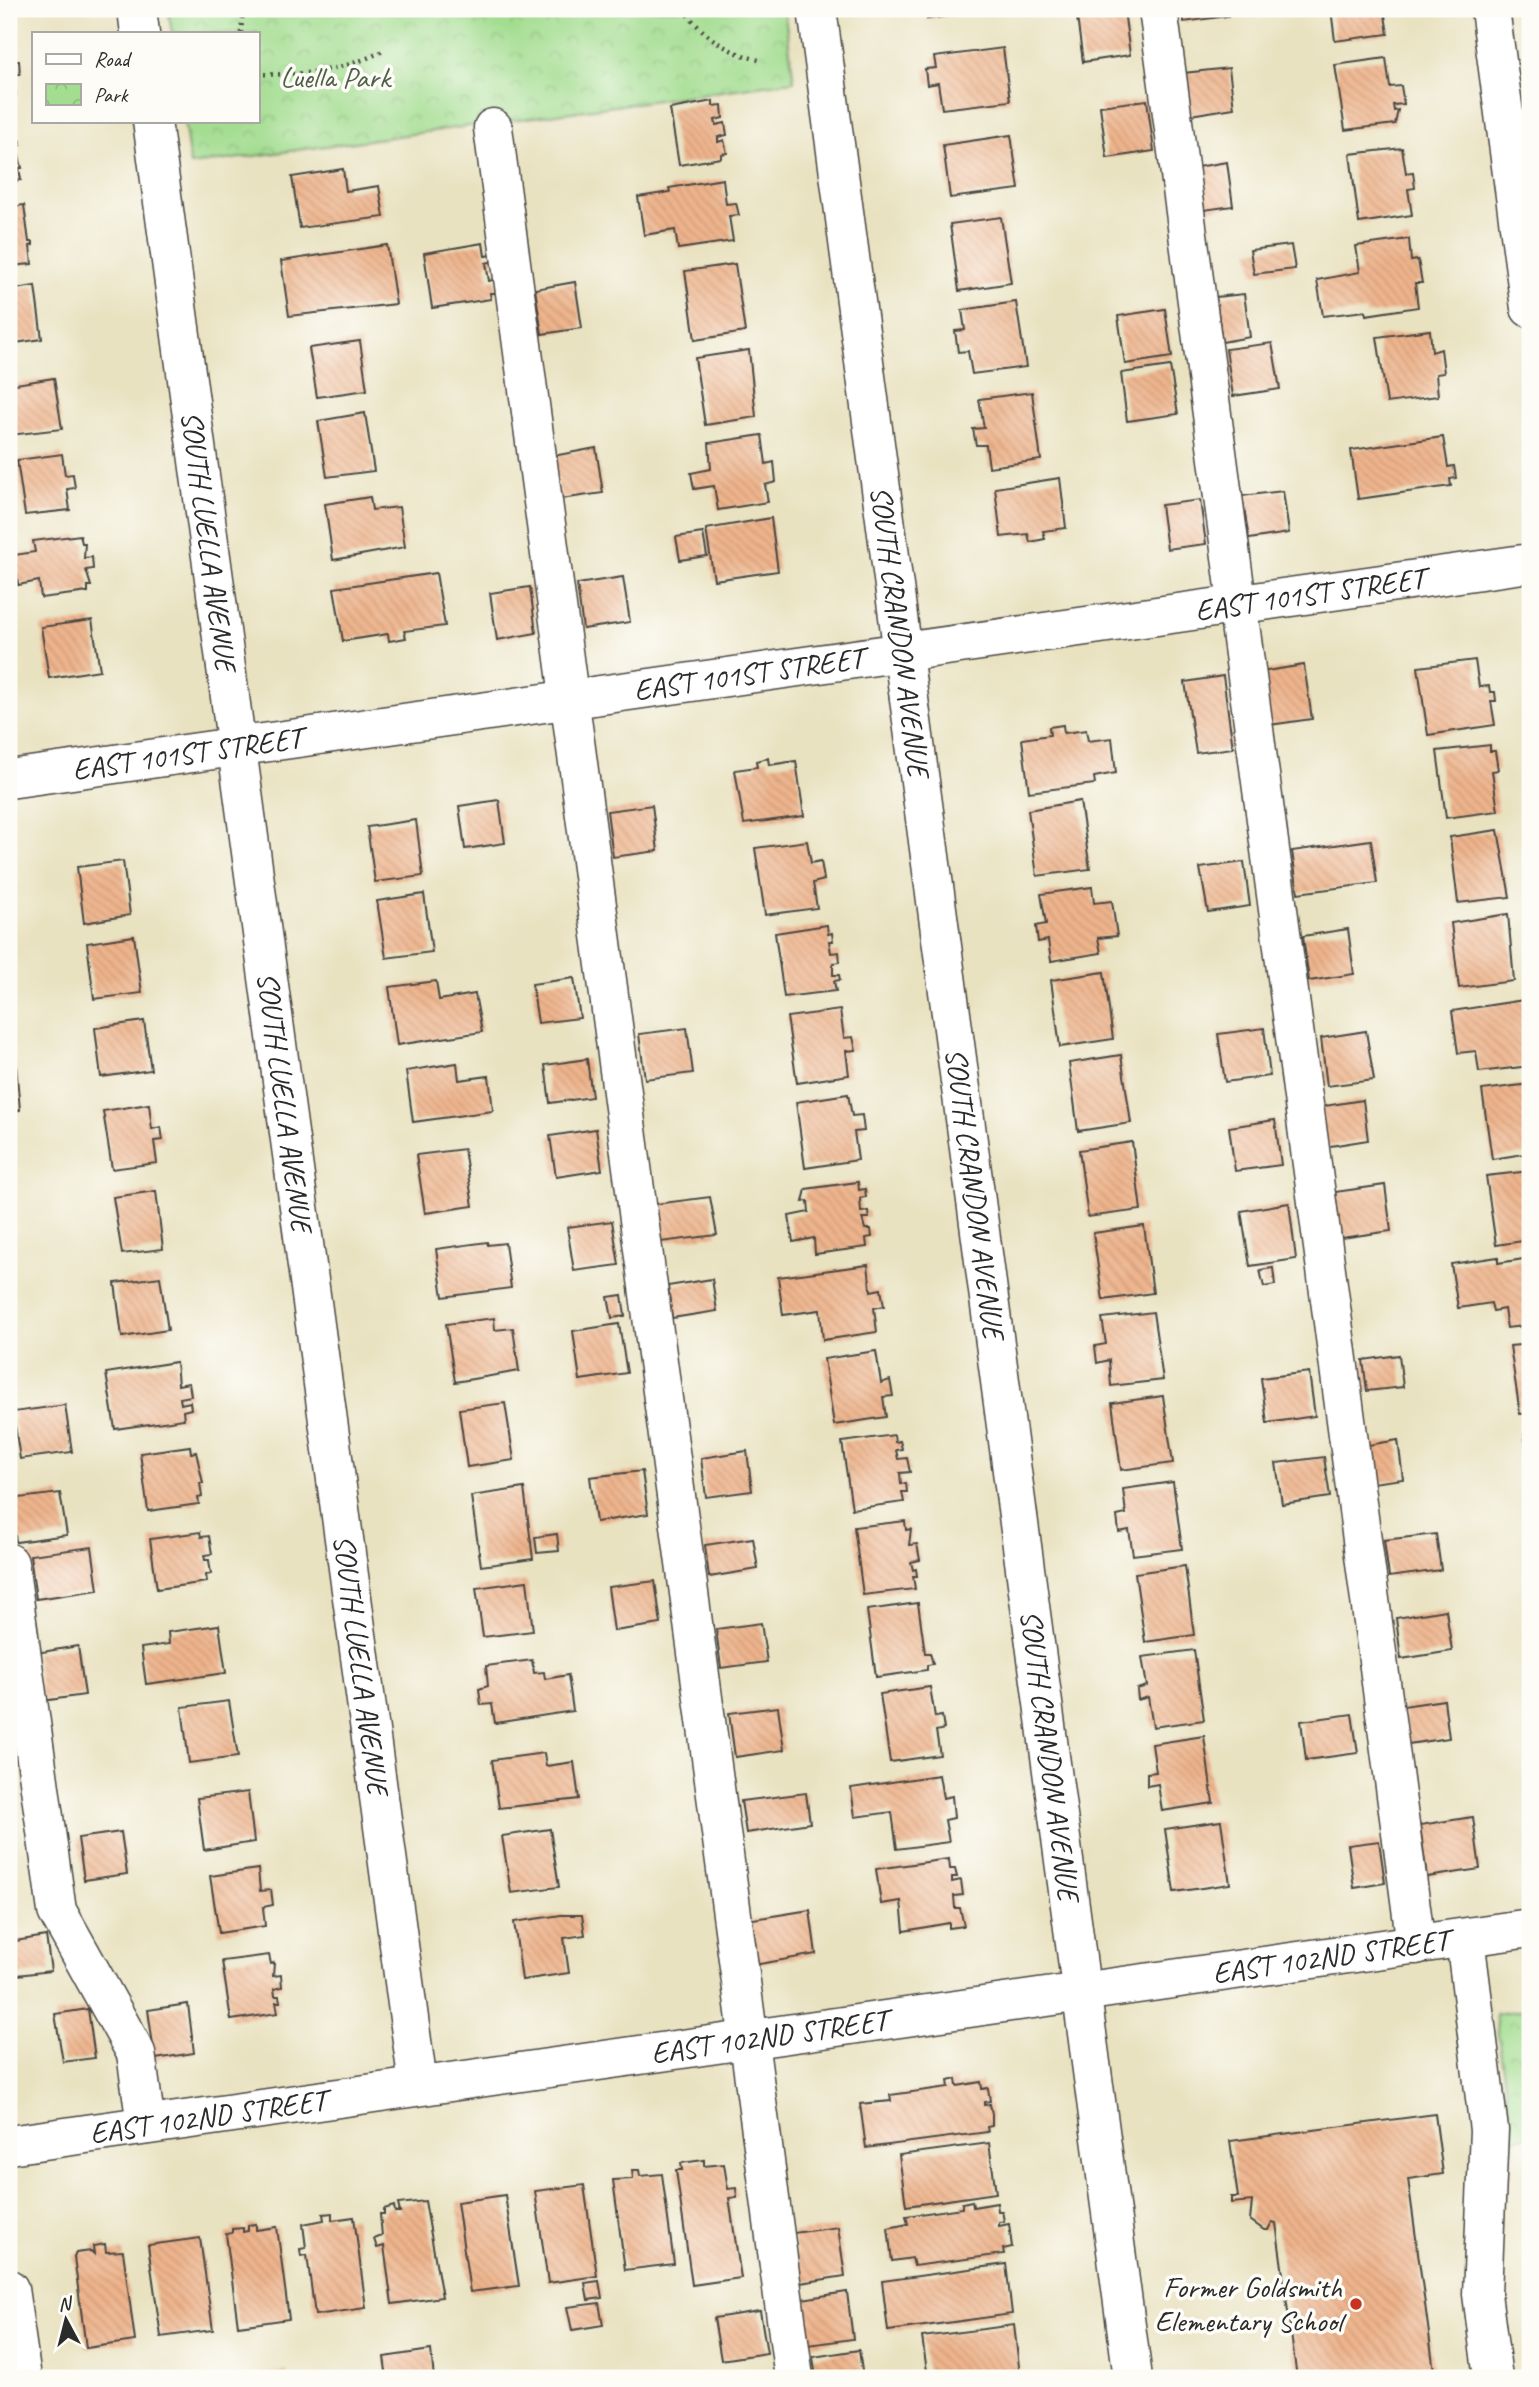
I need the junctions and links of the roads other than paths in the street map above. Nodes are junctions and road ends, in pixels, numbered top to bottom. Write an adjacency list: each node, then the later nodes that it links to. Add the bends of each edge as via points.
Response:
1 (137, 9): 5 (street)
2 (817, 9): 11 (street, SOUTH CRANDON AVENUE)
3 (1158, 9): 10 (street)
4 (1490, 9): 8 (street)
5 (140, 32)
6 (152, 122): 13 (street, SOUTH LUELLA AVENUE)
7 (493, 128): 12 (street)
8 (1530, 308)
9 (1530, 563): 10 (street, EAST 101ST STREET)
10 (1237, 604): 11 (street, EAST 101ST STREET); 18 (street)
11 (903, 652): 12 (street, EAST 101ST STREET); 19 (street, SOUTH CRANDON AVENUE)
12 (571, 699): 13 (street, EAST 101ST STREET); 20 (street)
13 (238, 746): 14 (street, EAST 101ST STREET); 21 (street, SOUTH LUELLA AVENUE)
14 (9, 779)
15 (9, 1563): 22 (street, via 57,1911 136,2053)
16 (1530, 1928): 17 (street, EAST 102ND STREET)
17 (1465, 1938): 18 (street, EAST 102ND STREET); 28 (street, via 1489,2130 1482,2294)
18 (1416, 1945): 19 (street, EAST 102ND STREET)
19 (1082, 1992): 20 (street, EAST 102ND STREET); 27 (street, SOUTH CRANDON AVENUE)
20 (748, 2039): 21 (street, EAST 102ND STREET); 26 (street)
21 (418, 2085): 22 (street, EAST 102ND STREET)
22 (146, 2125): 23 (street, EAST 102ND STREET)
23 (9, 2145)
24 (9, 2289): 25 (street)
25 (22, 2378)
26 (794, 2378)
27 (1133, 2378)
28 (1493, 2378)

